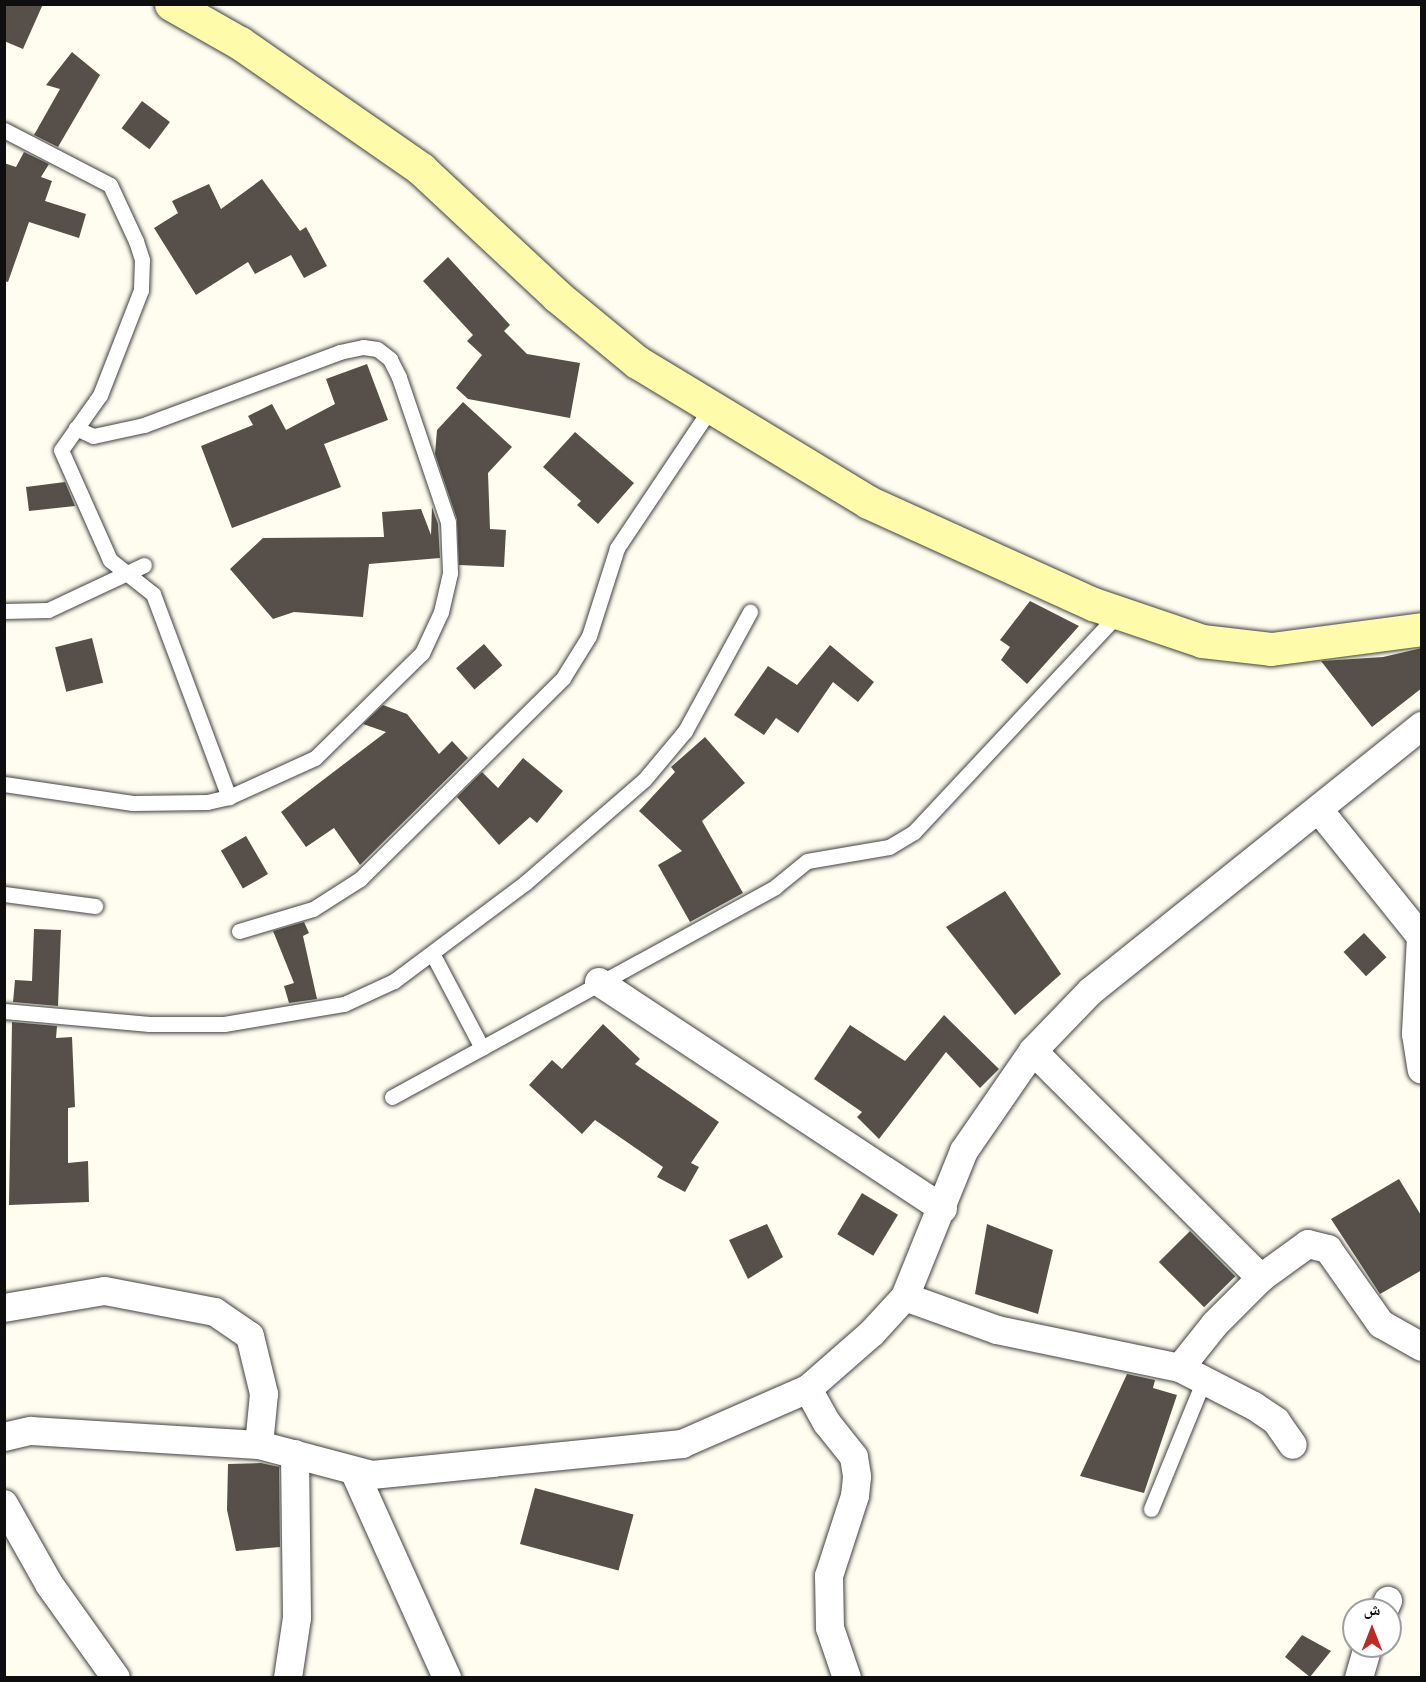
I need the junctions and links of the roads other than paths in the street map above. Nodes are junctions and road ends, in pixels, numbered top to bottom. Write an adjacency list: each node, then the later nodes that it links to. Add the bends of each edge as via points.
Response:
1 (171, 4): 3 (main road, via 240,43 421,169 557,296 637,362)
2 (4, 130): 4 (lane, via 110,185 142,260 141,290 125,332 100,395)
3 (712, 406): 9 (main road, via 868,502); 17 (lane, via 617,548 589,636 563,678 360,879 313,909)
4 (76, 428): 6 (lane, via 61,450 110,560); 13 (lane, via 93,436 144,425 340,352 363,347 377,349 390,358 399,377 448,522 450,573 441,612 422,653 315,758)
5 (144, 565): 6 (lane)
6 (126, 573): 7 (lane, via 48,610); 13 (lane, via 153,594)
7 (4, 610)
8 (750, 612): 19 (lane, via 685,731 644,780)
9 (1119, 613): 10 (main road, via 1202,641 1271,649); 20 (lane, via 914,832 889,847 807,861 775,887)
10 (1422, 628)
11 (1422, 726): 14 (street)
12 (4, 784): 13 (lane, via 133,803 207,802)
13 (229, 797)
14 (1319, 810): 18 (street); 23 (street, via 1091,992)
15 (4, 894): 16 (lane)
16 (95, 906)
17 (239, 931)
18 (1421, 937): 24 (street, via 1416,1035)
19 (433, 956): 21 (lane, via 394,981 344,1004 224,1024 149,1024); 22 (lane)
20 (599, 982): 22 (lane); 26 (street)
21 (4, 1011)
22 (482, 1048): 25 (lane)
23 (1034, 1051): 26 (street, via 964,1151); 27 (street)
24 (1422, 1070)
25 (392, 1097)
26 (943, 1209): 28 (street)
27 (1261, 1278): 30 (street, via 1299,1248 1319,1245 1335,1257 1382,1324); 31 (street, via 1215,1324)
28 (905, 1298): 31 (street, via 997,1330); 32 (street, via 872,1334)
29 (4, 1308): 34 (street, via 105,1291 215,1312 250,1336 264,1394)
30 (1422, 1347)
31 (1192, 1374): 35 (street, via 1276,1421); 39 (lane)
32 (808, 1389): 37 (street, via 682,1444 372,1475); 44 (street, via 827,1423 854,1457 857,1476 855,1496 829,1576 830,1628)
33 (4, 1437): 34 (street, via 31,1431)
34 (258, 1445): 36 (street)
35 (1293, 1445)
36 (295, 1454): 37 (street); 42 (street, via 297,1618)
37 (356, 1473): 43 (street)
38 (4, 1504): 41 (street, via 49,1584)
39 (1151, 1509)
40 (1365, 1658): 45 (street)
41 (116, 1677)
42 (288, 1677)
43 (447, 1677)
44 (847, 1677)
45 (1359, 1677)

